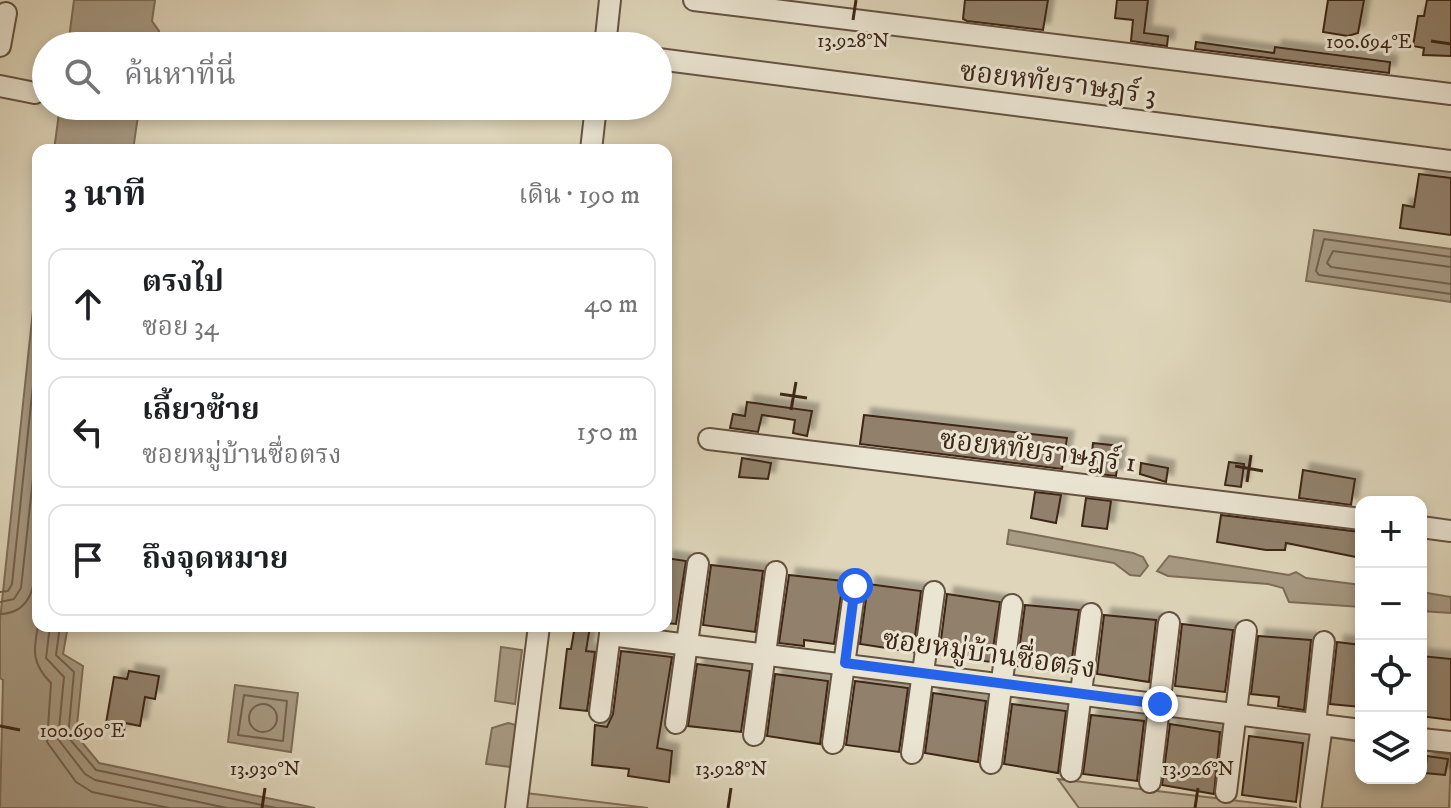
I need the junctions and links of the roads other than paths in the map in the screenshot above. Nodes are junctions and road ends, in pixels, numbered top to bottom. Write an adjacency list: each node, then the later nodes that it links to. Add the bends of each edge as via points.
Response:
1 (610, 0): 4 (street)
2 (694, 0): 9 (street)
3 (6, 13): 5 (street)
4 (607, 32)
5 (0, 46)
6 (672, 61): 12 (street, ซอยหทัยราษฎร์ 3)
7 (4, 79): 8 (street)
8 (32, 92)
9 (1451, 94)
10 (594, 120): 11 (street)
11 (592, 144)
12 (1451, 161)
13 (709, 439): 14 (street, ซอยหทัยราษฎร์ 1)
14 (1355, 518)
15 (1427, 528): 16 (street)
16 (1451, 531)
17 (698, 564): 29 (street)
18 (776, 572): 30 (street)
19 (855, 586): 31 (street)
20 (934, 592): 32 (street)
21 (1012, 605): 33 (street)
22 (1091, 614): 34 (street)
23 (1169, 623): 35 (street)
24 (1246, 631): 37 (street)
25 (538, 632): 51 (street)
26 (611, 632): 36 (street)
27 (616, 632): 29 (street, ซอยหมู่บ้านซื่อตรง)
28 (1324, 642): 39 (street)
29 (687, 646): 30 (street, ซอยหมู่บ้านซื่อตรง); 38 (street)
30 (766, 655): 31 (street, ซอยหมู่บ้านซื่อตรง); 41 (street)
31 (845, 663): 32 (street, ซอยหมู่บ้านซื่อตรง); 44 (street)
32 (923, 673): 33 (street, ซอยหมู่บ้านซื่อตรง); 45 (street)
33 (1001, 683): 34 (street, ซอยหมู่บ้านซื่อตรง); 46 (street)
34 (1082, 694): 35 (street, ซอยหมู่บ้านซื่อตรง); 47 (street)
35 (1160, 704): 37 (street, ซอยหมู่บ้านซื่อตรง); 48 (street)
36 (600, 712)
37 (1237, 714): 39 (street, ซอยหมู่บ้านซื่อตรง); 49 (street)
38 (676, 723)
39 (1318, 724): 40 (street, ซอยหมู่บ้านซื่อตรง); 50 (street)
40 (1355, 729)
41 (754, 735)
42 (1427, 740): 43 (street)
43 (1451, 742)
44 (833, 743)
45 (912, 753)
46 (991, 763)
47 (1071, 771)
48 (1150, 782)
49 (1226, 792)
50 (1311, 805)
51 (516, 808)

